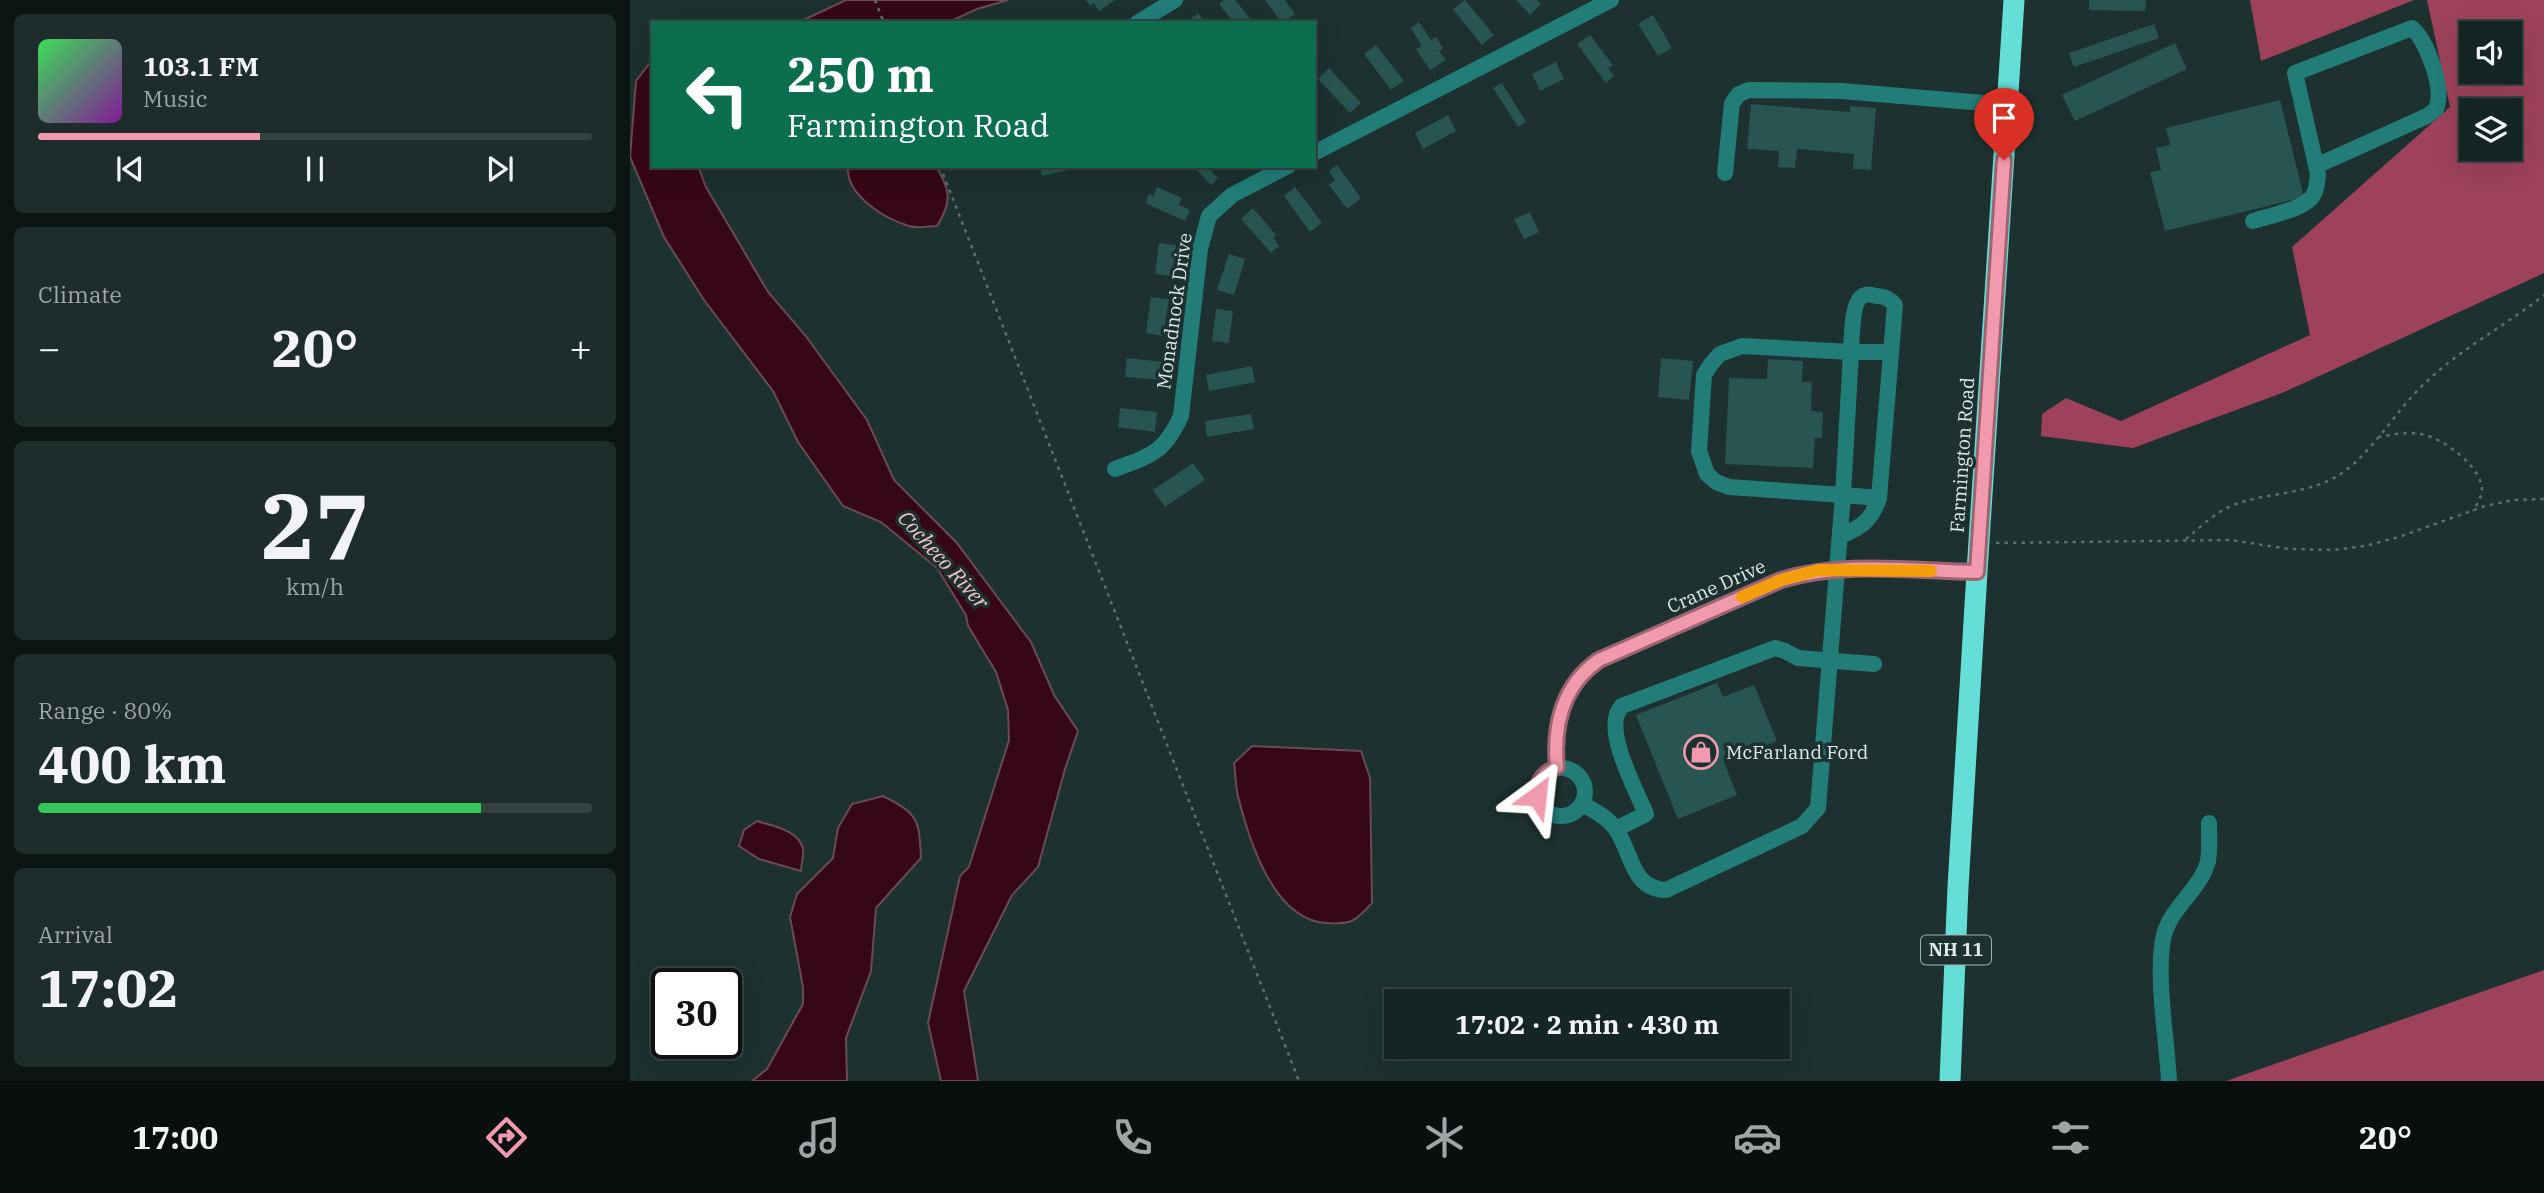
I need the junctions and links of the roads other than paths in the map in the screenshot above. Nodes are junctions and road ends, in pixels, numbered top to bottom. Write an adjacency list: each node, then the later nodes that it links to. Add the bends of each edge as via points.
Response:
1 (1175, 0): 4 (street)
2 (1611, 0): 6 (street)
3 (2014, 0): 5 (highway, Farmington Road / NH 11)
4 (1140, 21)
5 (2007, 105): 9 (street, via 1842,91 1749,90 1732,103); 18 (highway, Farmington Road / NH 11)
6 (1316, 152)
7 (2316, 166): 7 (street, via 2295,73 2412,27 2425,44 2439,93 2437,108); 10 (street, via 2316,187 2303,205)
8 (1284, 168): 13 (street, Monadnock Drive, via 1232,195 1209,215 1200,249 1181,416 1170,440 1151,456)
9 (1725, 173)
10 (2253, 221)
11 (1851, 352): 12 (street); 12 (street, via 1855,306 1865,295 1882,296 1895,305); 14 (street); 14 (street, via 1742,346 1720,354 1704,375 1700,439 1701,463 1716,482 1729,487)
12 (1891, 352): 15 (street)
13 (1115, 469)
14 (1843, 495): 15 (street); 16 (street)
15 (1879, 498): 16 (street, via 1868,521)
16 (1840, 536): 17 (street)
17 (1839, 569): 18 (street, Crane Drive); 19 (street); 21 (street, Crane Drive, via 1781,580 1586,669 1567,695 1557,728)
18 (1977, 572): 25 (highway, Farmington Road / NH 11)
19 (1831, 661): 20 (street); 24 (street, via 1798,658 1774,648 1622,706 1614,717 1615,737 1646,814); 24 (street, via 1818,808 1802,826 1666,890 1643,884)
20 (1874, 664)
21 (1557, 767): 22 (street, via 1572,769 1583,780); 22 (street, via 1539,781 1544,810 1558,816 1573,813)
22 (1582, 804): 24 (street)
23 (2210, 823): 26 (street, via 2208,861 2174,914 2163,944)
24 (1616, 829)
25 (1950, 1081)
26 (2169, 1081)

